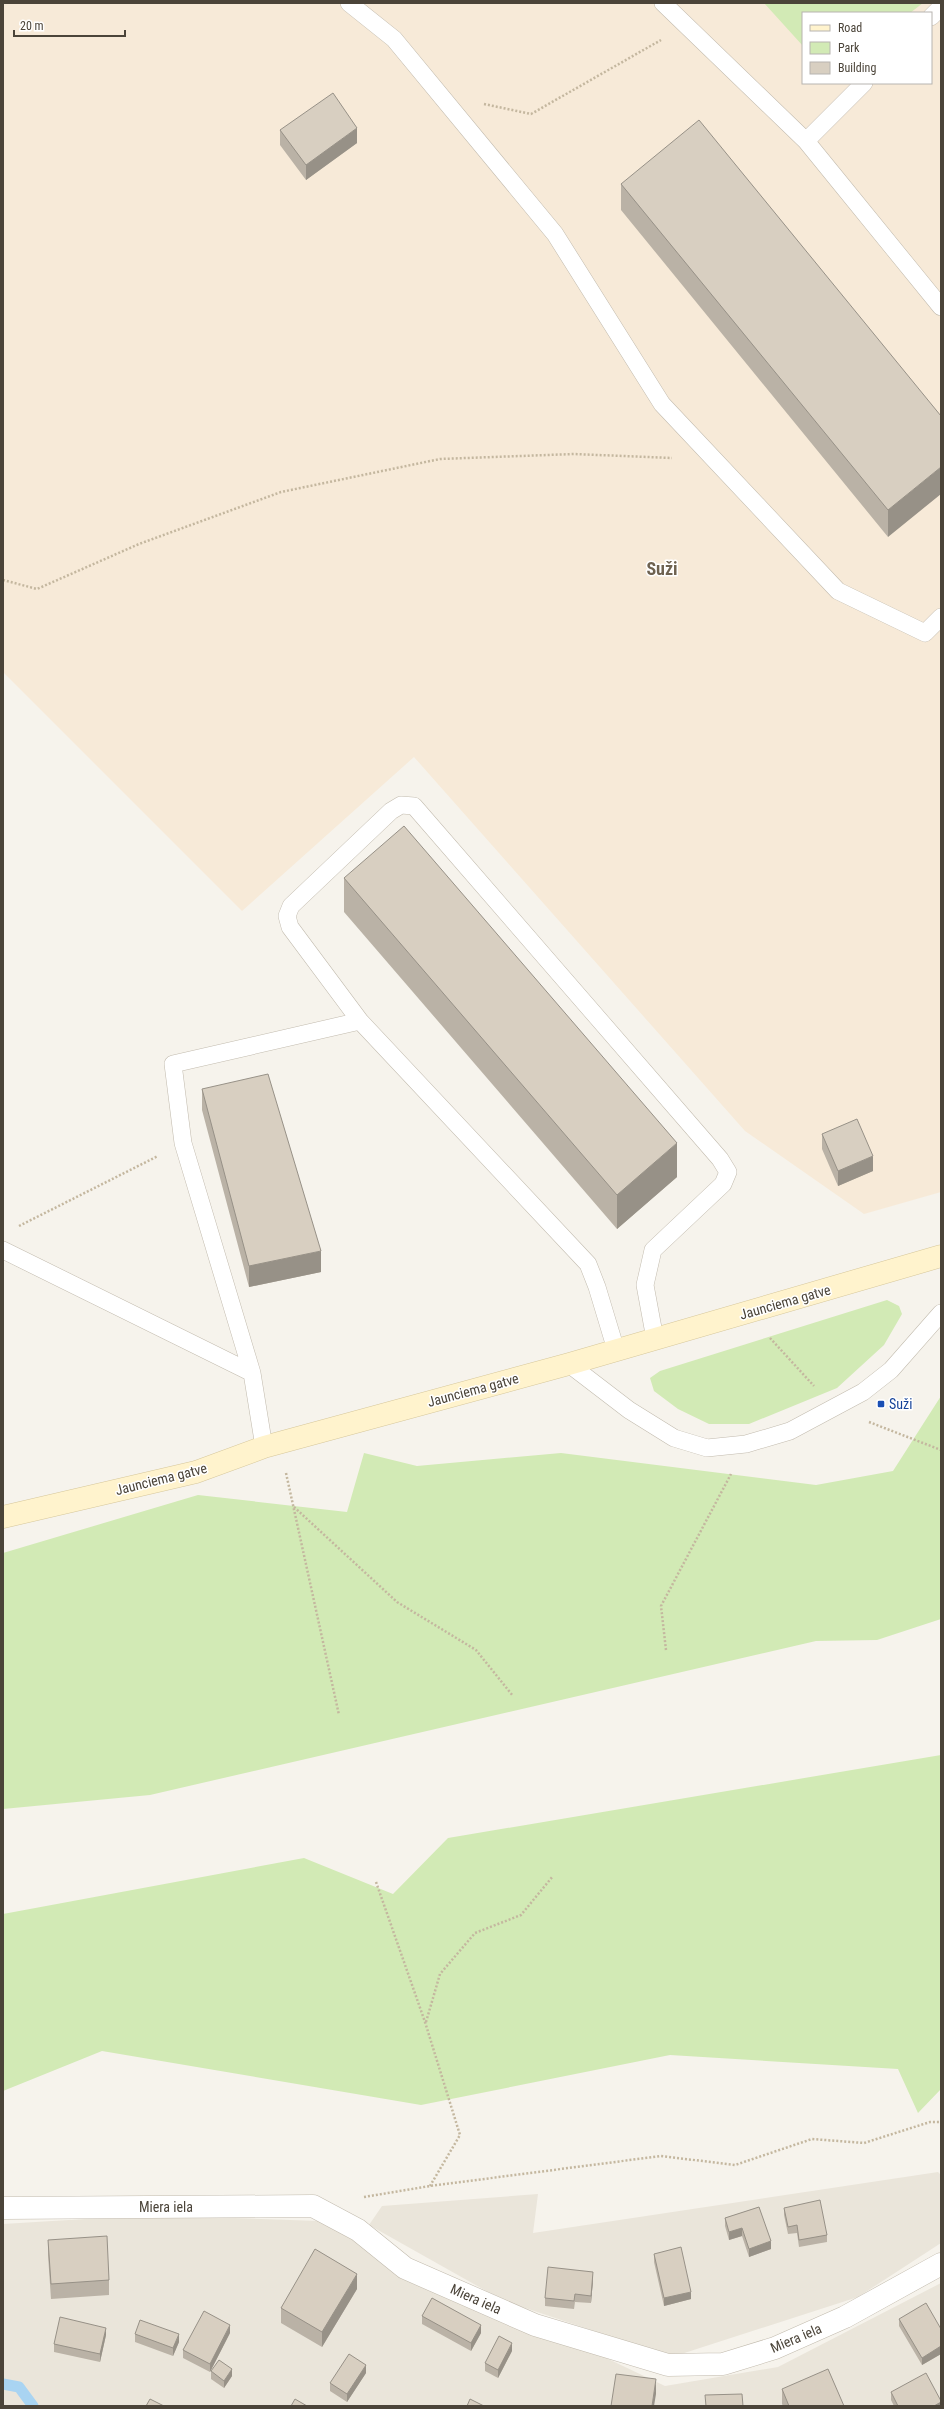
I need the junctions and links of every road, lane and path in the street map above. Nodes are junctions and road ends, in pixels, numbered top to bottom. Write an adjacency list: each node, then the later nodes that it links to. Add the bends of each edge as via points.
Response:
1 (350, 3): 10 (lane, via 394,39 555,234 662,404)
2 (663, 3): 5 (lane)
3 (941, 7): 4 (lane)
4 (932, 15)
5 (688, 27): 7 (path, via 653,44 531,114); 8 (lane)
6 (863, 84): 8 (lane)
7 (477, 102)
8 (806, 141): 9 (lane)
9 (941, 307)
10 (715, 459): 11 (path, via 574,454 440,459 281,492 139,544 37,589); 12 (lane, via 838,591 925,633)
11 (3, 580)
12 (941, 617)
13 (360, 1021): 14 (lane, via 173,1064); 19 (lane, via 290,927 287,916 292,906 391,811 401,805 414,806 720,1159 728,1172 723,1184 653,1250 645,1285); 20 (lane, via 588,1264 598,1286)
14 (183, 1143): 15 (path); 22 (lane)
15 (17, 1227)
16 (3, 1250): 22 (lane)
17 (941, 1256): 19 (main road, Jaunciema gatve)
18 (941, 1313): 23 (lane, via 891,1370 863,1392 790,1431)
19 (655, 1339): 20 (main road, Jaunciema gatve)
20 (616, 1350): 21 (main road, Jaunciema gatve)
21 (569, 1364): 23 (lane, via 629,1410 674,1438 707,1448); 24 (main road, Jaunciema gatve)
22 (252, 1373): 24 (lane)
23 (746, 1444): 27 (path, via 661,1606)
24 (272, 1445): 25 (path); 26 (main road, Jaunciema gatve, via 196,1472)
25 (294, 1507): 28 (path, via 397,1602 476,1650); 29 (path)
26 (3, 1517)
27 (666, 1650)
28 (514, 1696)
29 (339, 1715)
30 (553, 1876): 32 (path, via 521,1915 475,1933 440,1974)
31 (376, 1882): 32 (path)
32 (425, 2022): 34 (path, via 460,2135)
33 (941, 2122): 34 (path, via 930,2122 864,2143 812,2139 735,2164 661,2156)
34 (430, 2186): 35 (path)
35 (360, 2198)
36 (3, 2208): 37 (street, Miera iela, via 313,2206 358,2230 405,2268 535,2325 668,2365 723,2364 775,2348 845,2317)
37 (941, 2264)

